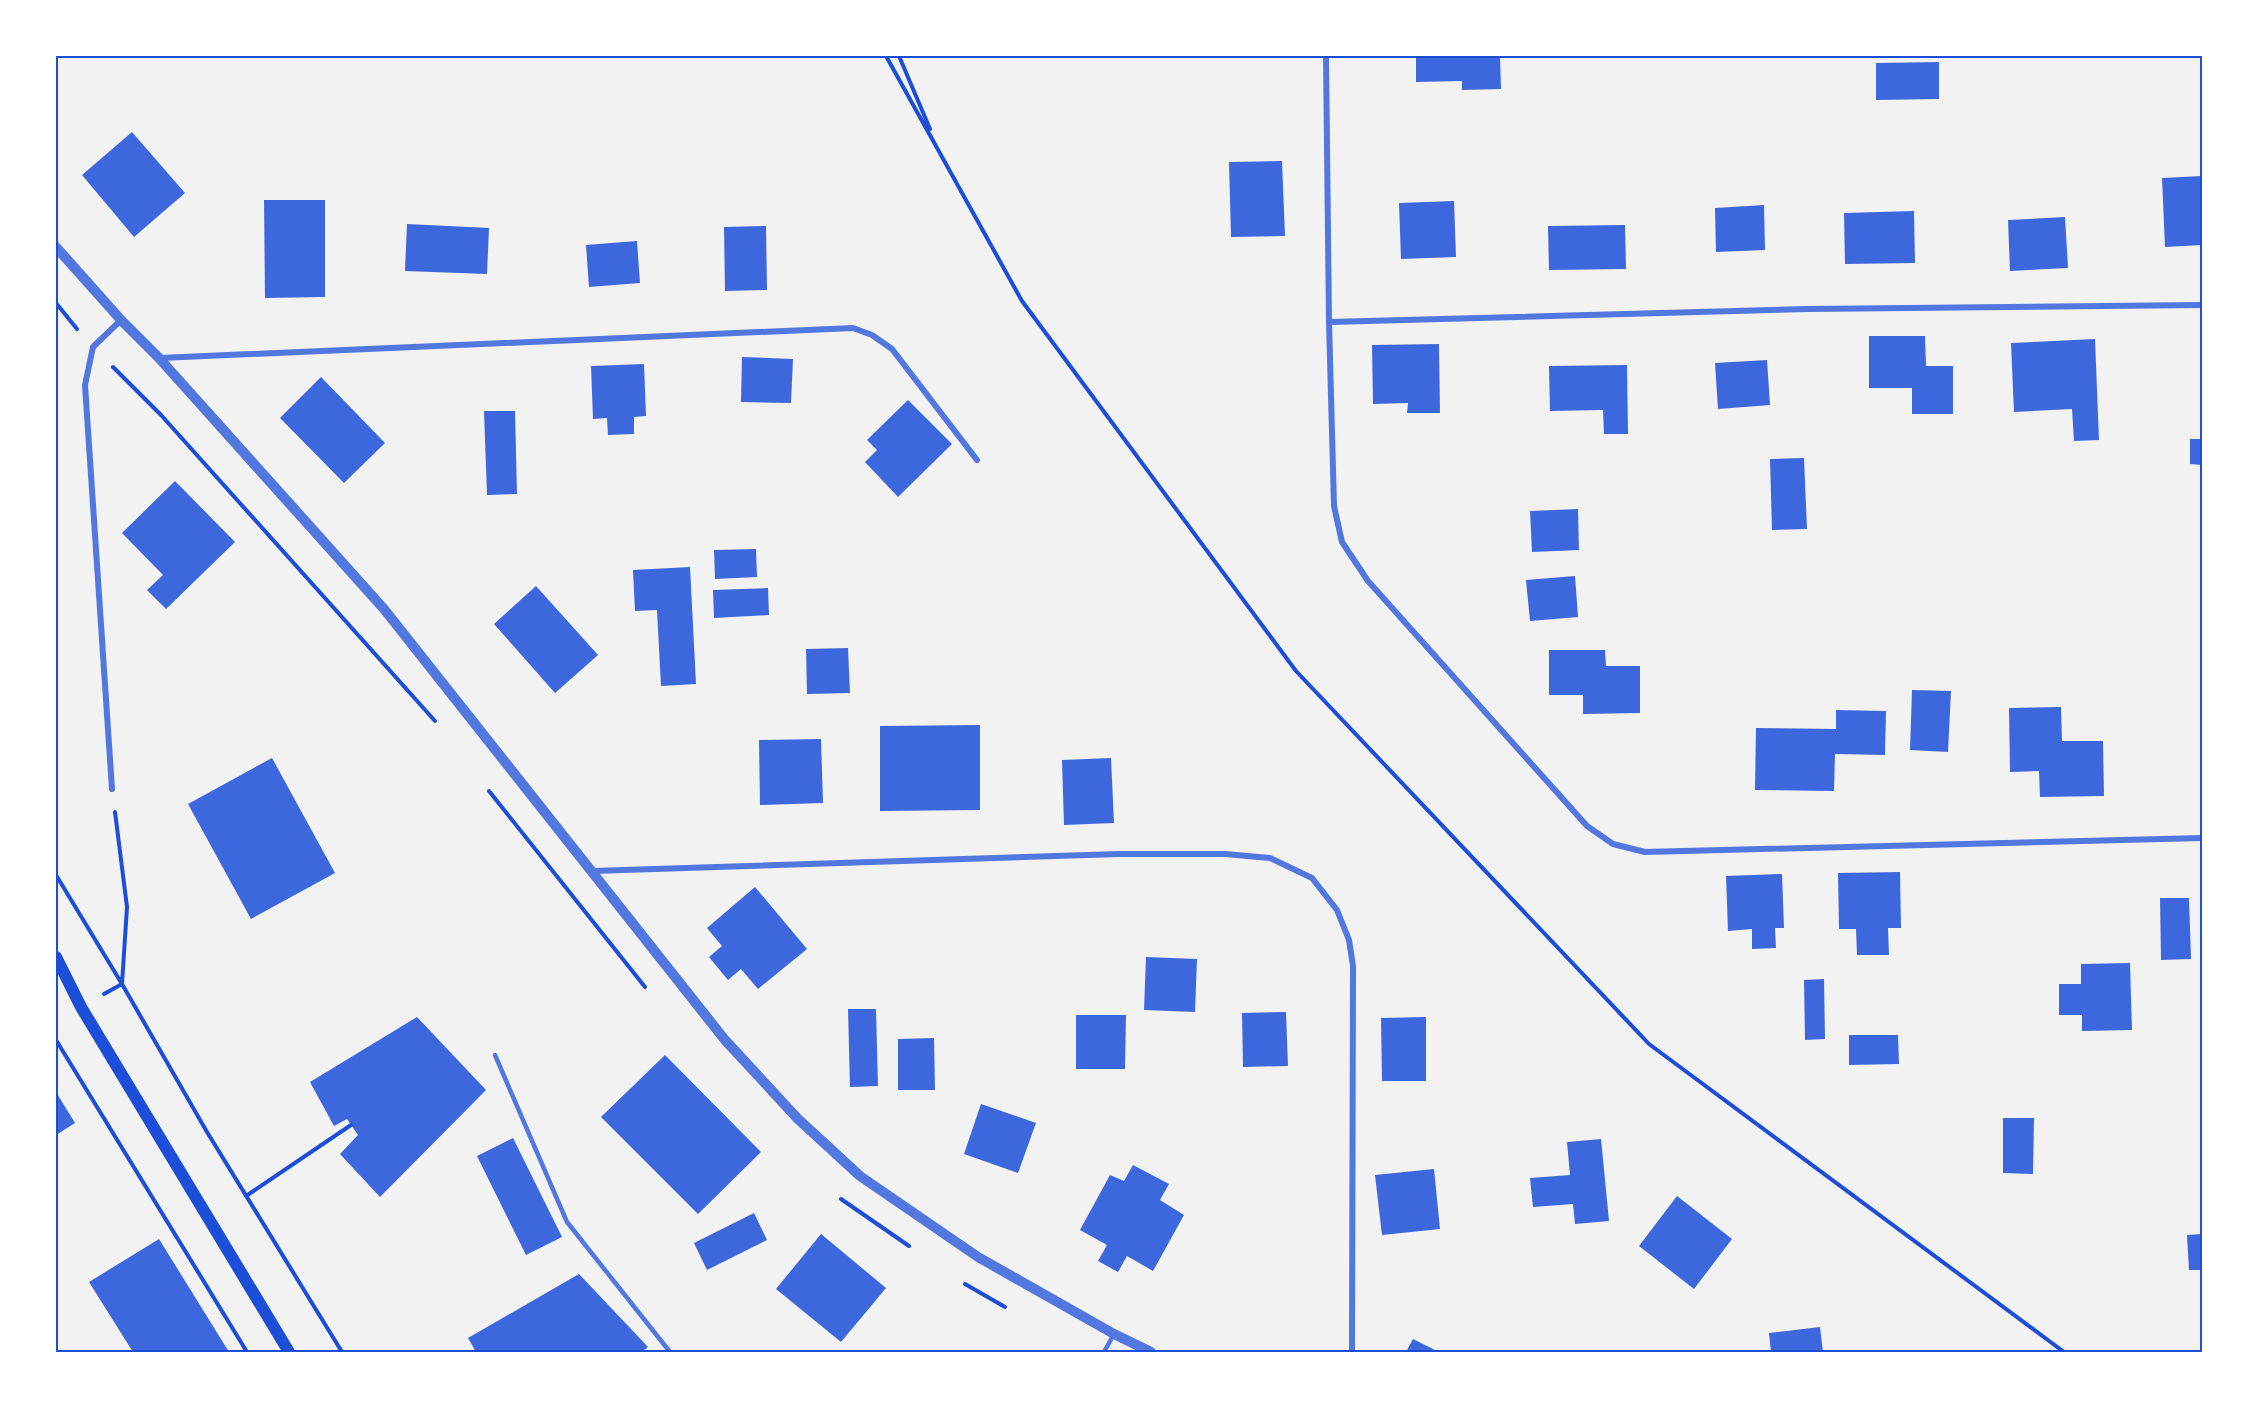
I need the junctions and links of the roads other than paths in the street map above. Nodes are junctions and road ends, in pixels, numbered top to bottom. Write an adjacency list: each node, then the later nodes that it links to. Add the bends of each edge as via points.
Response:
1 (1326, 56): 5 (street)
2 (56, 247): 4 (street)
3 (2202, 305): 5 (street, via 1807,309)
4 (121, 320): 6 (street); 8 (street, via 93,347 84,385)
5 (1329, 322): 9 (street, via 1334,506 1342,542 1368,581 1587,826 1613,844 1645,852)
6 (159, 358): 7 (street, via 853,328 892,349); 10 (street, via 384,609)
7 (977, 460)
8 (112, 789)
9 (2202, 838)
10 (592, 871): 15 (street, via 725,1040 798,1119 860,1176 978,1257); 20 (street, via 1107,854 1225,854 1270,858 1312,878 1336,909 1349,940 1353,966)
11 (56, 957): 13 (main road)
12 (56, 972): 13 (main road)
13 (81, 1007): 16 (main road)
14 (495, 1055): 17 (lane, via 567,1222)
15 (1114, 1334): 18 (lane); 19 (street)
16 (289, 1353)
17 (670, 1353)
18 (1104, 1353)
19 (1151, 1353)
20 (1352, 1353)

